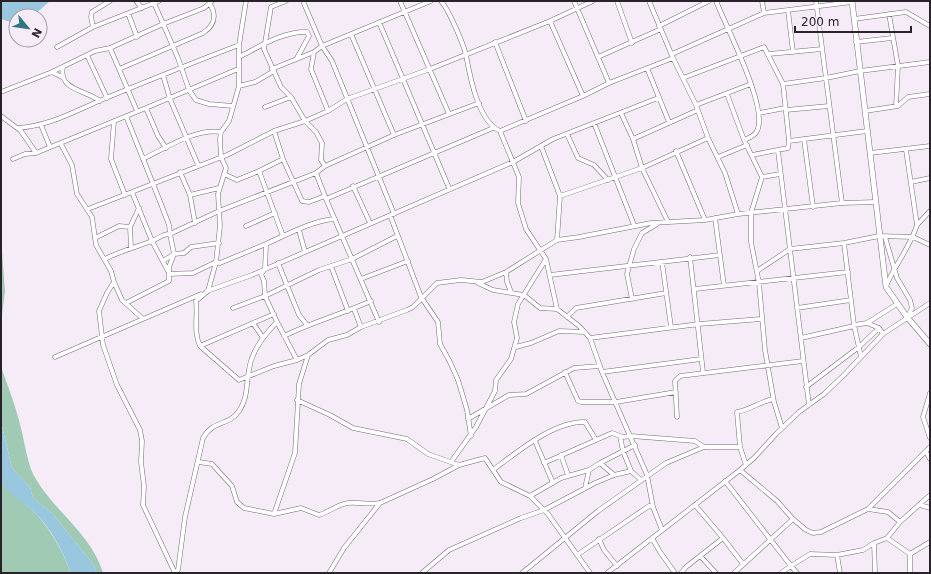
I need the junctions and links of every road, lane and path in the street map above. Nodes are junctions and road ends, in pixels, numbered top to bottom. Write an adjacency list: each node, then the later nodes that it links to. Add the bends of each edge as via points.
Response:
1 (110, 1): 33 (street, via 92,12)
2 (136, 1): 21 (street)
3 (246, 1): 44 (street)
4 (286, 1): 42 (street, via 271,7)
5 (303, 1): 45 (street)
6 (400, 1): 24 (street)
7 (431, 1): 24 (street)
8 (442, 1): 51 (street)
9 (574, 1): 22 (street)
10 (593, 1): 22 (street)
11 (617, 1): 41 (street)
12 (649, 1): 34 (street)
13 (709, 1): 34 (street)
14 (716, 1): 35 (street)
15 (762, 1): 26 (street)
16 (816, 1): 20 (street)
17 (157, 2): 21 (street); 31 (street)
18 (211, 2): 31 (street, via 204,8); 43 (street, via 215,20 208,29)
19 (852, 2): 20 (street); 28 (main road)
20 (817, 7): 23 (street); 48 (street)
21 (142, 8): 25 (street)
22 (579, 8): 29 (street); 56 (street)
23 (788, 10): 26 (street); 50 (street)
24 (404, 12): 30 (street); 66 (street)
25 (128, 13): 33 (street); 37 (street)
26 (764, 13): 35 (street)
27 (889, 14): 28 (street); 32 (street, via 910,12); 38 (street)
28 (854, 19): 40 (main road)
29 (550, 21): 39 (street); 85 (street)
30 (378, 22): 36 (street); 74 (street)
31 (163, 24): 37 (street); 43 (street)
32 (930, 26)
33 (93, 27): 46 (street)
34 (660, 28): 41 (street); 54 (street)
35 (727, 29): 54 (street); 57 (street)
36 (351, 34): 45 (street); 80 (street)
37 (137, 37): 47 (street)
38 (892, 38): 40 (street); 60 (street)
39 (495, 42): 51 (street); 110 (street)
40 (856, 42): 68 (main road)
41 (632, 43): 56 (street)
42 (264, 44): 55 (street); 58 (street, via 290,34 307,32 309,36); 67 (street)
43 (172, 45): 62 (street); 64 (street)
44 (239, 45): 55 (street); 62 (street)
45 (322, 46): 49 (street); 90 (street, via 332,61)
46 (57, 47)
47 (110, 48): 53 (street); 64 (street)
48 (822, 49): 50 (street); 73 (street)
49 (314, 52): 58 (street); 102 (street, via 311,69)
50 (793, 52): 52 (street)
51 (466, 54): 66 (street); 92 (street, via 471,81)
52 (769, 54): 57 (street, via 764,47); 77 (street)
53 (87, 55): 61 (street); 87 (street)
54 (672, 56): 63 (street); 72 (street)
55 (239, 57): 65 (street)
56 (598, 57): 75 (street)
57 (740, 57): 72 (street); 76 (street)
58 (296, 58): 67 (street)
59 (930, 62): 60 (street)
60 (898, 66): 68 (street); 96 (street)
61 (63, 67): 69 (street); 71 (street)
62 (181, 67): 70 (street); 81 (street)
63 (647, 68): 75 (street); 88 (street)
64 (119, 69): 79 (street)
65 (238, 69): 78 (street); 81 (street)
66 (430, 69): 74 (street); 106 (street)
67 (273, 70): 78 (street, via 255,82); 86 (street, via 283,90)
68 (860, 71): 73 (street); 103 (main road)
69 (52, 72): 71 (street); 82 (street)
70 (163, 75): 79 (street); 89 (street)
71 (62, 77): 91 (street, via 70,86)
72 (683, 78): 93 (street)
73 (826, 78): 77 (street); 95 (street)
74 (403, 79): 80 (street); 115 (street)
75 (609, 83): 85 (street)
76 (751, 84): 83 (street); 105 (street)
77 (783, 84): 99 (street)
78 (239, 86): 94 (street)
79 (128, 89): 87 (street); 101 (street)
80 (376, 89): 90 (street); 123 (street)
81 (189, 90): 89 (street); 94 (street, via 196,100)
82 (1, 92)
83 (727, 94): 93 (street); 129 (street)
84 (930, 94): 96 (street, via 908,97)
85 (583, 96): 110 (street)
86 (291, 97): 97 (street); 109 (street)
87 (107, 98): 91 (street)
88 (658, 98): 104 (street); 112 (street)
89 (170, 99): 98 (street); 125 (street)
90 (347, 99): 102 (street); 137 (street)
91 (100, 100): 114 (street, via 76,113)
92 (479, 103): 106 (street); 117 (street)
93 (696, 105): 100 (street)
94 (233, 106): 121 (street, via 229,121)
95 (829, 106): 99 (street); 124 (street)
96 (896, 106): 103 (street)
97 (265, 107)
98 (146, 108): 101 (street); 136 (street)
99 (785, 109): 105 (street); 130 (street)
100 (698, 110): 112 (street); 126 (street)
101 (137, 111): 108 (street)
102 (328, 111): 109 (street)
103 (865, 112): 118 (main road)
104 (621, 113): 113 (street); 127 (street)
105 (759, 113): 129 (street, via 758,130)
106 (449, 114): 115 (street)
107 (1, 116): 116 (street)
108 (126, 116): 111 (street); 148 (street)
109 (304, 121): 119 (street); 152 (street, via 316,132 322,143 321,160)
110 (526, 121): 120 (street)
111 (114, 122): 131 (street); 172 (street, via 111,159)
112 (669, 122): 127 (street)
113 (594, 123): 122 (street); 160 (street)
114 (42, 125): 116 (street); 135 (street)
115 (422, 125): 123 (street); 141 (street)
116 (17, 128): 142 (street)
117 (493, 128): 120 (street); 141 (street)
118 (867, 130): 124 (street); 143 (main road)
119 (274, 131): 145 (street); 149 (street)
120 (500, 131): 150 (street)
121 (221, 132): 125 (street, via 206,132); 145 (street)
122 (567, 134): 133 (street); 163 (street, via 578,158 594,165)
123 (394, 135): 137 (street)
124 (833, 136): 128 (street); 177 (street)
125 (187, 138): 136 (street); 151 (street)
126 (708, 138): 139 (street); 146 (street)
127 (633, 139): 153 (street)
128 (804, 139): 130 (street); 178 (street)
129 (744, 140): 132 (street)
130 (789, 141): 140 (street, via 789,148)
131 (61, 144): 135 (street); 179 (street, via 72,165 77,194)
132 (747, 145): 144 (street); 146 (street)
133 (541, 146): 150 (street); 174 (street)
134 (930, 146): 138 (street)
135 (50, 147): 142 (street)
136 (166, 148): 148 (street)
137 (366, 148): 152 (street); 159 (street)
138 (906, 150): 143 (street); 165 (street)
139 (676, 151): 153 (street); 190 (street)
140 (778, 151): 144 (street); 158 (street)
141 (434, 152): 159 (street); 169 (street)
142 (36, 153): 147 (street)
143 (870, 153): 176 (main road)
144 (752, 155): 161 (street)
145 (221, 157): 151 (street); 157 (street, via 226,165)
146 (718, 157): 187 (street)
147 (13, 159)
148 (143, 159): 166 (street)
149 (283, 159): 154 (street); 164 (street)
150 (513, 162): 169 (street); 216 (street, via 519,177 518,203 526,229)
151 (198, 165): 155 (street)
152 (325, 166): 156 (street)
153 (642, 168): 160 (street); 191 (street)
154 (259, 171): 157 (street, via 237,180); 171 (street)
155 (180, 172): 166 (street); 173 (street)
156 (316, 173): 164 (street); 175 (street)
157 (224, 174): 168 (street)
158 (780, 174): 161 (street); 181 (street)
159 (379, 175): 167 (street); 186 (street)
160 (616, 177): 163 (street); 195 (street)
161 (762, 177): 185 (street)
162 (930, 178): 165 (street)
163 (608, 180): 174 (street)
164 (294, 182): 171 (street); 175 (street, via 305,203)
165 (911, 182): 196 (street)
166 (153, 183): 170 (street); 200 (street)
167 (353, 186): 175 (street); 194 (street)
168 (219, 188): 173 (street); 182 (street)
169 (449, 188): 186 (street)
170 (132, 192): 172 (street); 180 (street)
171 (267, 192): 182 (street); 184 (street)
172 (125, 195): 179 (street)
173 (190, 195): 192 (street)
174 (560, 196): 208 (street)
175 (325, 197): 189 (street)
176 (876, 202): 177 (street); 204 (main road)
177 (842, 203): 178 (street)
178 (813, 207): 181 (street)
179 (88, 208): 207 (street)
180 (138, 208): 198 (street); 209 (street)
181 (783, 209): 185 (street); 215 (street)
182 (219, 211): 192 (street); 210 (street)
183 (930, 211): 196 (street)
184 (276, 213): 197 (street); 201 (street)
185 (751, 213): 187 (street); 233 (street, via 751,242)
186 (392, 214): 194 (street); 203 (street)
187 (738, 214): 188 (street)
188 (715, 218): 190 (street); 219 (street)
189 (336, 219): 199 (street, via 316,222); 202 (street)
190 (705, 220): 191 (street)
191 (668, 222): 193 (street)
192 (195, 223): 200 (street)
193 (657, 223): 195 (street); 230 (street, via 642,233)
194 (370, 224): 202 (street)
195 (634, 225): 208 (street)
196 (917, 225): 206 (street)
197 (246, 226)
198 (130, 227): 207 (street, via 119,226); 214 (street)
199 (299, 230): 201 (street); 217 (street)
200 (170, 234): 209 (street); 218 (street)
201 (283, 236): 212 (street)
202 (343, 236): 217 (street); 222 (street)
203 (397, 236): 222 (street); 225 (street)
204 (879, 236): 205 (street); 211 (street); 245 (main road)
205 (885, 237): 206 (street); 231 (street)
206 (913, 237): 213 (street); 231 (street)
207 (95, 238): 221 (street, via 99,252)
208 (557, 240): 216 (street)
209 (152, 241): 214 (street); 224 (street)
210 (218, 243): 218 (street, via 191,247 184,253); 226 (street)
211 (844, 243): 215 (street); 236 (street)
212 (266, 244): 226 (street, via 220,263); 232 (street)
213 (930, 246)
214 (131, 248): 221 (street)
215 (790, 249): 233 (street); 238 (street)
216 (540, 250): 223 (street); 235 (street)
217 (305, 252): 228 (street)
218 (174, 254): 224 (street); 234 (street)
219 (720, 255): 220 (street); 244 (street)
220 (690, 257): 227 (street); 246 (street)
221 (105, 259): 240 (street)
222 (352, 259): 229 (street); 239 (street)
223 (546, 260): 237 (street); 250 (street)
224 (163, 261): 234 (street)
225 (408, 261): 239 (street); 252 (street)
226 (216, 262): 234 (street, via 193,273); 247 (street)
227 (662, 262): 230 (street); 249 (street)
228 (278, 263): 232 (street); 243 (street)
229 (331, 266): 243 (street); 263 (street)
230 (630, 266): 237 (street); 253 (street, via 627,279)
231 (893, 268): 245 (street); 266 (street, via 910,300 912,308)
232 (265, 269): 247 (street); 251 (street, via 261,274)
233 (757, 271): 242 (street)
234 (169, 272): 257 (street, via 169,281)
235 (506, 272): 241 (street); 248 (street)
236 (848, 272): 238 (street); 254 (street)
237 (550, 275): 262 (street)
238 (793, 278): 242 (street); 261 (street)
239 (361, 279): 255 (street)
240 (114, 282): 257 (street, via 119,295); 282 (street, via 99,311)
241 (478, 283): 248 (street, via 493,290); 252 (street, via 461,280 442,282 432,286)
242 (759, 283): 244 (street); 268 (street)
243 (286, 286): 251 (street); 274 (street, via 299,315)
244 (724, 286): 246 (street)
245 (886, 287): 258 (main road)
246 (695, 289): 273 (street)
247 (208, 291): 267 (street, via 162,312); 287 (street, via 196,301 197,339)
248 (511, 292): 250 (street)
249 (666, 293): 253 (street); 277 (street)
250 (524, 295): 262 (street, via 540,308); 288 (street, via 518,304 514,322)
251 (265, 296): 259 (street); 264 (street)
252 (421, 298): 270 (street, via 412,307); 311 (street, via 438,322 440,344 454,369)
253 (632, 298): 265 (street, via 576,308)
254 (851, 300): 261 (street); 275 (street)
255 (370, 301): 260 (street); 270 (street)
256 (930, 302): 266 (street)
257 (126, 303): 267 (street)
258 (897, 304): 266 (main road); 272 (street)
259 (233, 308)
260 (354, 308): 263 (street); 276 (street)
261 (797, 308): 285 (street)
262 (557, 309): 265 (street)
263 (348, 311): 274 (street)
264 (274, 314): 269 (street); 271 (street)
265 (567, 317): 279 (street)
266 (907, 317): 280 (street); 286 (main road)
267 (142, 318): 282 (street)
268 (761, 319): 273 (street); 296 (street)
269 (277, 322): 281 (street); 283 (street)
270 (379, 322): 276 (street)
271 (253, 323): 283 (street); 287 (street)
272 (867, 323): 275 (street); 278 (street)
273 (699, 324): 277 (street); 293 (street)
274 (307, 325): 281 (street)
275 (854, 325): 285 (street); 289 (street)
276 (361, 327): 290 (street, via 347,335 328,340)
277 (671, 327): 284 (street)
278 (879, 328): 280 (street); 289 (street)
279 (585, 332): 284 (street); 288 (street, via 559,331)
280 (883, 334): 292 (street)
281 (284, 336): 294 (street)
282 (101, 337): 291 (street); 372 (street, via 117,385 140,430 143,505)
283 (263, 338): 301 (street, via 252,358)
284 (590, 338): 297 (street)
285 (801, 338): 295 (street)
286 (930, 344)
287 (200, 346): 301 (street, via 237,379)
288 (516, 347): 309 (street, via 496,380 495,391)
289 (859, 347): 292 (street); 302 (street)
290 (308, 355): 294 (street); 306 (street)
291 (55, 357)
292 (861, 357): 308 (street, via 824,394)
293 (701, 359): 299 (street); 300 (street)
294 (296, 360): 301 (street)
295 (803, 360): 296 (street); 302 (street)
296 (768, 365): 300 (street); 305 (street)
297 (600, 366): 298 (street, via 578,367); 299 (street)
298 (565, 372): 307 (street, via 578,401); 309 (street, via 526,394 509,395)
299 (602, 372): 307 (street)
300 (703, 372): 303 (street, via 676,378)
301 (248, 377): 327 (street, via 244,402 234,417 210,428 206,433)
302 (806, 387): 308 (street)
303 (676, 392): 307 (street); 310 (street)
304 (930, 393): 316 (street, via 922,417)
305 (773, 399): 312 (street); 321 (street, via 737,412)
306 (297, 400): 328 (street, via 330,414 353,428 407,439 428,454); 353 (street, via 295,453)
307 (616, 402): 315 (street)
308 (809, 405): 312 (street)
309 (486, 410): 311 (street); 313 (street)
310 (678, 417)
311 (468, 419): 313 (street)
312 (782, 428): 332 (street)
313 (471, 436): 328 (street)
314 (620, 436): 315 (street); 317 (street, via 612,433); 323 (street)
315 (630, 436): 319 (street); 320 (street, via 695,441)
316 (930, 438)
317 (596, 440): 318 (street, via 587,423 582,422 553,429); 325 (street)
318 (535, 441): 329 (street); 333 (street)
319 (635, 445): 323 (street); 339 (street)
320 (704, 447): 321 (street); 339 (street, via 666,463)
321 (740, 447): 332 (street)
322 (930, 447): 324 (street)
323 (623, 450): 330 (street); 336 (street)
324 (926, 452): 326 (street); 351 (street)
325 (561, 455): 329 (street); 337 (street)
326 (930, 459)
327 (198, 462): 353 (street, via 212,464 232,486 241,507); 372 (street, via 185,517 178,570)
328 (451, 462): 331 (street)
329 (544, 463): 342 (street)
330 (600, 463): 334 (street); 338 (street)
331 (459, 465): 333 (street, via 485,458); 346 (street)
332 (746, 465): 335 (street)
333 (493, 470): 345 (street, via 500,482)
334 (589, 470): 337 (street); 343 (street)
335 (740, 470): 341 (street); 354 (street)
336 (631, 471): 338 (street); 340 (street)
337 (568, 475): 342 (street)
338 (614, 475): 343 (street)
339 (647, 475): 340 (street); 349 (street)
340 (641, 480): 360 (street)
341 (725, 481): 347 (street); 362 (street)
342 (553, 483): 345 (street)
343 (585, 488): 352 (street)
344 (930, 495): 348 (street)
345 (530, 496): 352 (street)
346 (380, 503): 353 (street, via 342,504 319,515 301,508); 373 (street, via 344,548)
347 (695, 505): 356 (street); 358 (street)
348 (920, 505): 350 (street); 355 (street)
349 (653, 507): 356 (street); 361 (street, via 649,506)
350 (930, 508)
351 (868, 509): 354 (street, via 821,532 810,532); 355 (street, via 888,512)
352 (544, 510): 360 (street); 374 (street, via 449,550)
353 (274, 514)
354 (794, 519): 362 (street)
355 (900, 522): 359 (street)
356 (662, 530): 357 (street)
357 (652, 538): 370 (street); 378 (street)
358 (723, 538): 368 (street); 369 (street)
359 (887, 538): 364 (street); 365 (street)
360 (565, 539): 366 (street); 375 (street)
361 (599, 539): 366 (street); 370 (street)
362 (771, 540): 369 (street); 371 (street)
363 (930, 542): 365 (street)
364 (874, 543): 367 (street, via 863,550); 385 (street)
365 (910, 554): 386 (street)
366 (577, 555): 376 (street)
367 (837, 555): 371 (street, via 810,554); 384 (street)
368 (701, 557): 379 (street); 380 (street)
369 (743, 564): 381 (street)
370 (617, 566): 377 (street)
371 (791, 566): 382 (street); 383 (street)
372 (175, 573)
373 (329, 573)
374 (422, 573)
375 (522, 573)
376 (590, 573)
377 (607, 573)
378 (675, 573)
379 (681, 573)
380 (716, 573)
381 (734, 573)
382 (781, 573)
383 (797, 573)
384 (840, 573)
385 (875, 573)
386 (910, 573)

